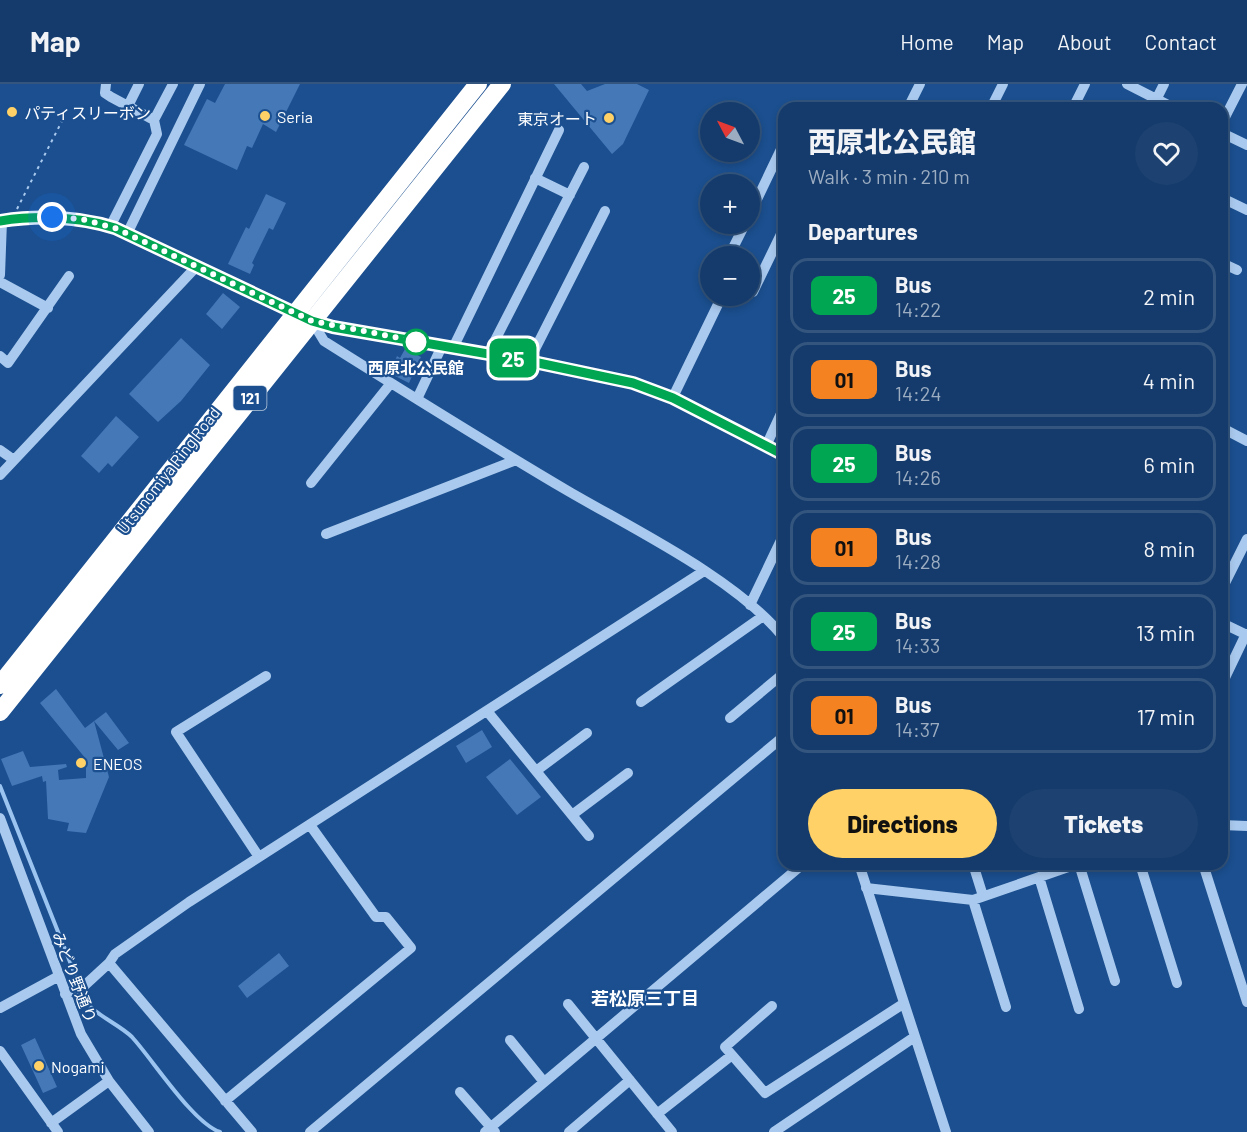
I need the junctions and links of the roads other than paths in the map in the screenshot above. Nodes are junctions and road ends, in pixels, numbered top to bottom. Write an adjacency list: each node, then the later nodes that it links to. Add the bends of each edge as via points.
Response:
1 (106, 84): 18 (street, via 105,93)
2 (139, 84): 18 (street)
3 (173, 84): 20 (street)
4 (200, 84): 34 (street)
5 (478, 84): 45 (highway, Utsunomiya Ring Road / 121)
6 (502, 84): 45 (highway, Utsunomiya Ring Road / 121)
7 (920, 84): 13 (street)
8 (1003, 84): 14 (street)
9 (1085, 84): 15 (street)
10 (1127, 84): 16 (street)
11 (1164, 84): 17 (street)
12 (1242, 84): 19 (street)
13 (911, 102)
14 (994, 102)
15 (1076, 102)
16 (1154, 102)
17 (1155, 102)
18 (128, 106): 20 (street)
19 (1228, 111)
20 (154, 120): 33 (street, via 158,134)
21 (559, 130): 26 (street)
22 (1228, 136): 23 (street)
23 (1247, 145)
24 (778, 156): 27 (street)
25 (584, 167): 28 (street)
26 (535, 178): 28 (street); 46 (street)
27 (760, 193)
28 (570, 195): 47 (street)
29 (1228, 201): 30 (street)
30 (1247, 210)
31 (605, 211): 49 (street)
32 (1, 221): 33 (street, via 68,217); 39 (street)
33 (110, 227): 34 (street)
34 (127, 234): 36 (street)
35 (778, 240): 41 (street)
36 (197, 266): 45 (street); 59 (street)
37 (1228, 266): 38 (street)
38 (1237, 270)
39 (0, 275)
40 (69, 276): 44 (street)
41 (760, 278)
42 (0, 282): 44 (street)
43 (717, 306): 51 (street)
44 (48, 308): 48 (street, via 8,363)
45 (304, 316): 46 (street); 50 (street, via 324,341); 76 (highway, Utsunomiya Ring Road / 121); 79 (highway, Utsunomiya Ring Road / 121)
46 (447, 347): 47 (street); 52 (street)
47 (488, 354): 49 (street)
48 (0, 356)
49 (529, 361): 51 (street, via 606,376)
50 (391, 383): 52 (street); 62 (street)
51 (673, 398): 56 (street)
52 (417, 399): 60 (street)
53 (778, 420): 56 (street)
54 (1228, 431): 55 (street)
55 (1247, 441)
56 (766, 446): 58 (street)
57 (0, 450): 59 (street)
58 (778, 452)
59 (14, 460): 61 (street)
60 (516, 460): 63 (street); 66 (street)
61 (0, 475)
62 (311, 483)
63 (326, 534)
64 (1247, 539): 67 (street)
65 (778, 547): 68 (street)
66 (704, 571): 68 (street); 78 (street)
67 (1228, 577)
68 (750, 605): 69 (street)
69 (763, 616): 71 (street); 77 (street)
70 (1228, 626): 72 (street)
71 (778, 632)
72 (1246, 635): 73 (street)
73 (1228, 672)
74 (266, 676): 91 (street, via 176,732)
75 (778, 678): 80 (street)
76 (0, 685)
77 (641, 702)
78 (487, 711): 83 (street); 87 (street)
79 (0, 712)
80 (730, 718)
81 (587, 733): 83 (street)
82 (778, 741): 130 (street)
83 (536, 771): 85 (street)
84 (628, 773): 85 (street)
85 (572, 815): 90 (street)
86 (0, 818): 103 (street, みどり野通り)
87 (310, 825): 91 (street); 123 (street, via 376,917 386,917 411,948)
88 (1228, 825): 89 (street)
89 (1247, 826)
90 (589, 836)
91 (259, 857): 102 (street, via 115,954)
92 (796, 870): 115 (street)
93 (861, 870): 100 (street)
94 (974, 870): 101 (street)
95 (1048, 870): 99 (street)
96 (1080, 870): 104 (street)
97 (1142, 870): 105 (street)
98 (1205, 870): 107 (street)
99 (1039, 877): 101 (street); 113 (street)
100 (866, 888): 101 (street); 109 (street)
101 (978, 898): 111 (street)
102 (109, 963): 106 (street, via 84,986); 123 (street)
103 (59, 976): 106 (street, みどり野通り); 112 (street)
104 (1115, 981)
105 (1177, 983)
106 (65, 994): 120 (street, みどり野通り, via 81,1034)
107 (1247, 1002)
108 (567, 1004): 115 (street)
109 (903, 1004): 114 (street); 118 (street, via 765,1093)
110 (772, 1006): 118 (street, via 725,1047)
111 (1006, 1007)
112 (0, 1008)
113 (1079, 1009)
114 (914, 1038): 133 (street); 134 (street)
115 (596, 1039): 119 (street); 121 (street)
116 (510, 1040): 121 (street)
117 (0, 1051): 125 (street)
118 (732, 1055): 124 (street)
119 (630, 1080): 124 (street); 126 (street)
120 (109, 1081): 125 (street); 128 (street, みどり野通り)
121 (544, 1082): 127 (street)
122 (460, 1092): 127 (street)
123 (225, 1101): 129 (street)
124 (657, 1114): 132 (street)
125 (54, 1127)
126 (581, 1128): 131 (street)
127 (490, 1130)
128 (149, 1132)
129 (252, 1132)
130 (310, 1132)
131 (569, 1132)
132 (672, 1132)
133 (774, 1132)
134 (946, 1132)

